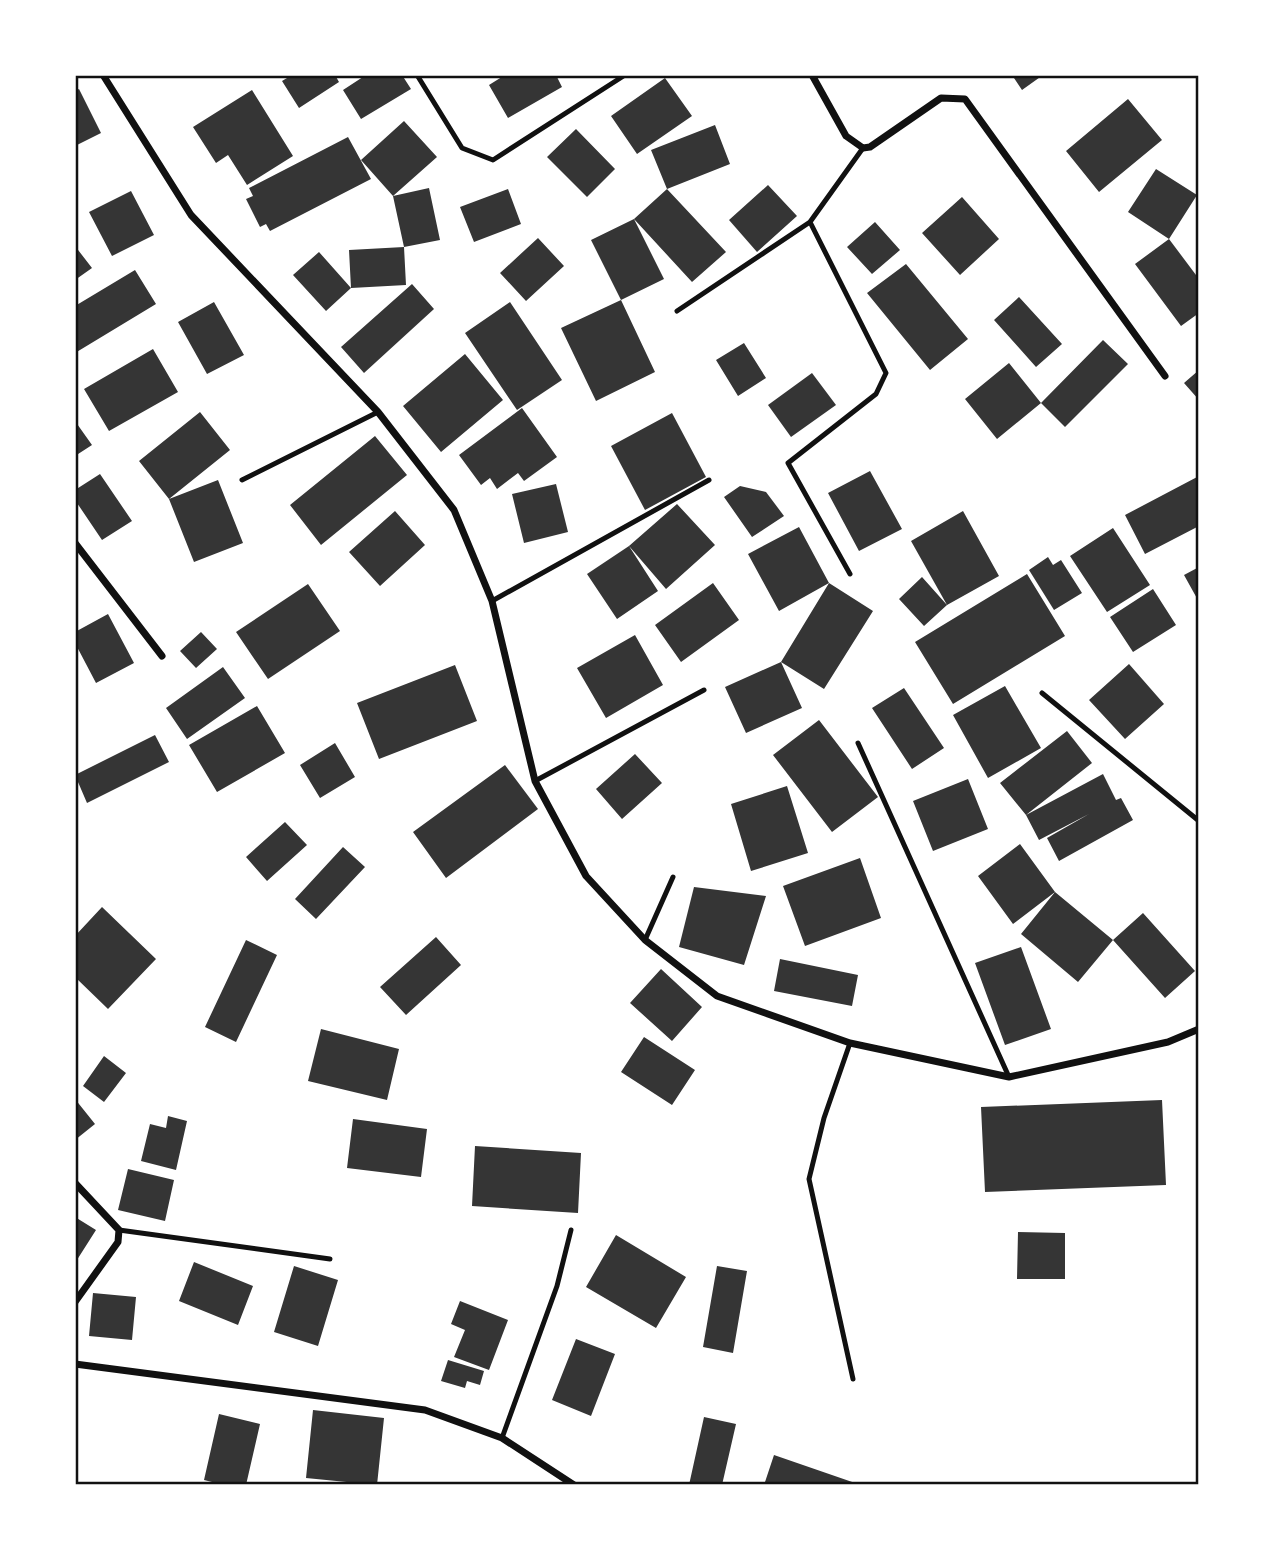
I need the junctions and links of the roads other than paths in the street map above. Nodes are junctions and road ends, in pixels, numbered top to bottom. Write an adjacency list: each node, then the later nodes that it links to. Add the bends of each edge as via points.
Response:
1 (103, 75): 9 (street, via 191,215)
2 (417, 75): 3 (lane, via 462,148 493,160)
3 (625, 75)
4 (812, 75): 5 (street, via 846,136)
5 (863, 148): 6 (lane); 8 (street, via 941,97 965,99)
6 (810, 222): 7 (lane); 13 (lane, via 887,373 876,394 788,463)
7 (677, 311)
8 (1165, 376)
9 (378, 412): 10 (lane); 14 (street, via 454,510)
10 (242, 480)
11 (709, 480): 14 (lane)
12 (75, 543): 15 (street)
13 (850, 574)
14 (492, 601): 19 (street)
15 (162, 656)
16 (704, 690): 19 (lane)
17 (1041, 693): 20 (lane)
18 (858, 743): 25 (lane)
19 (535, 781): 22 (street, via 586,876)
20 (1199, 821)
21 (673, 877): 22 (lane)
22 (645, 940): 24 (street, via 717,996)
23 (1199, 1030): 25 (street, via 1168,1042)
24 (850, 1043): 25 (street); 32 (lane, via 809,1179)
25 (1009, 1077)
26 (75, 1183): 27 (street)
27 (119, 1230): 29 (lane); 30 (street, via 118,1242)
28 (571, 1230): 33 (lane, via 557,1286)
29 (330, 1258)
30 (75, 1302)
31 (75, 1364): 33 (street, via 425,1410)
32 (853, 1379)
33 (502, 1438): 34 (street)
34 (575, 1485)

